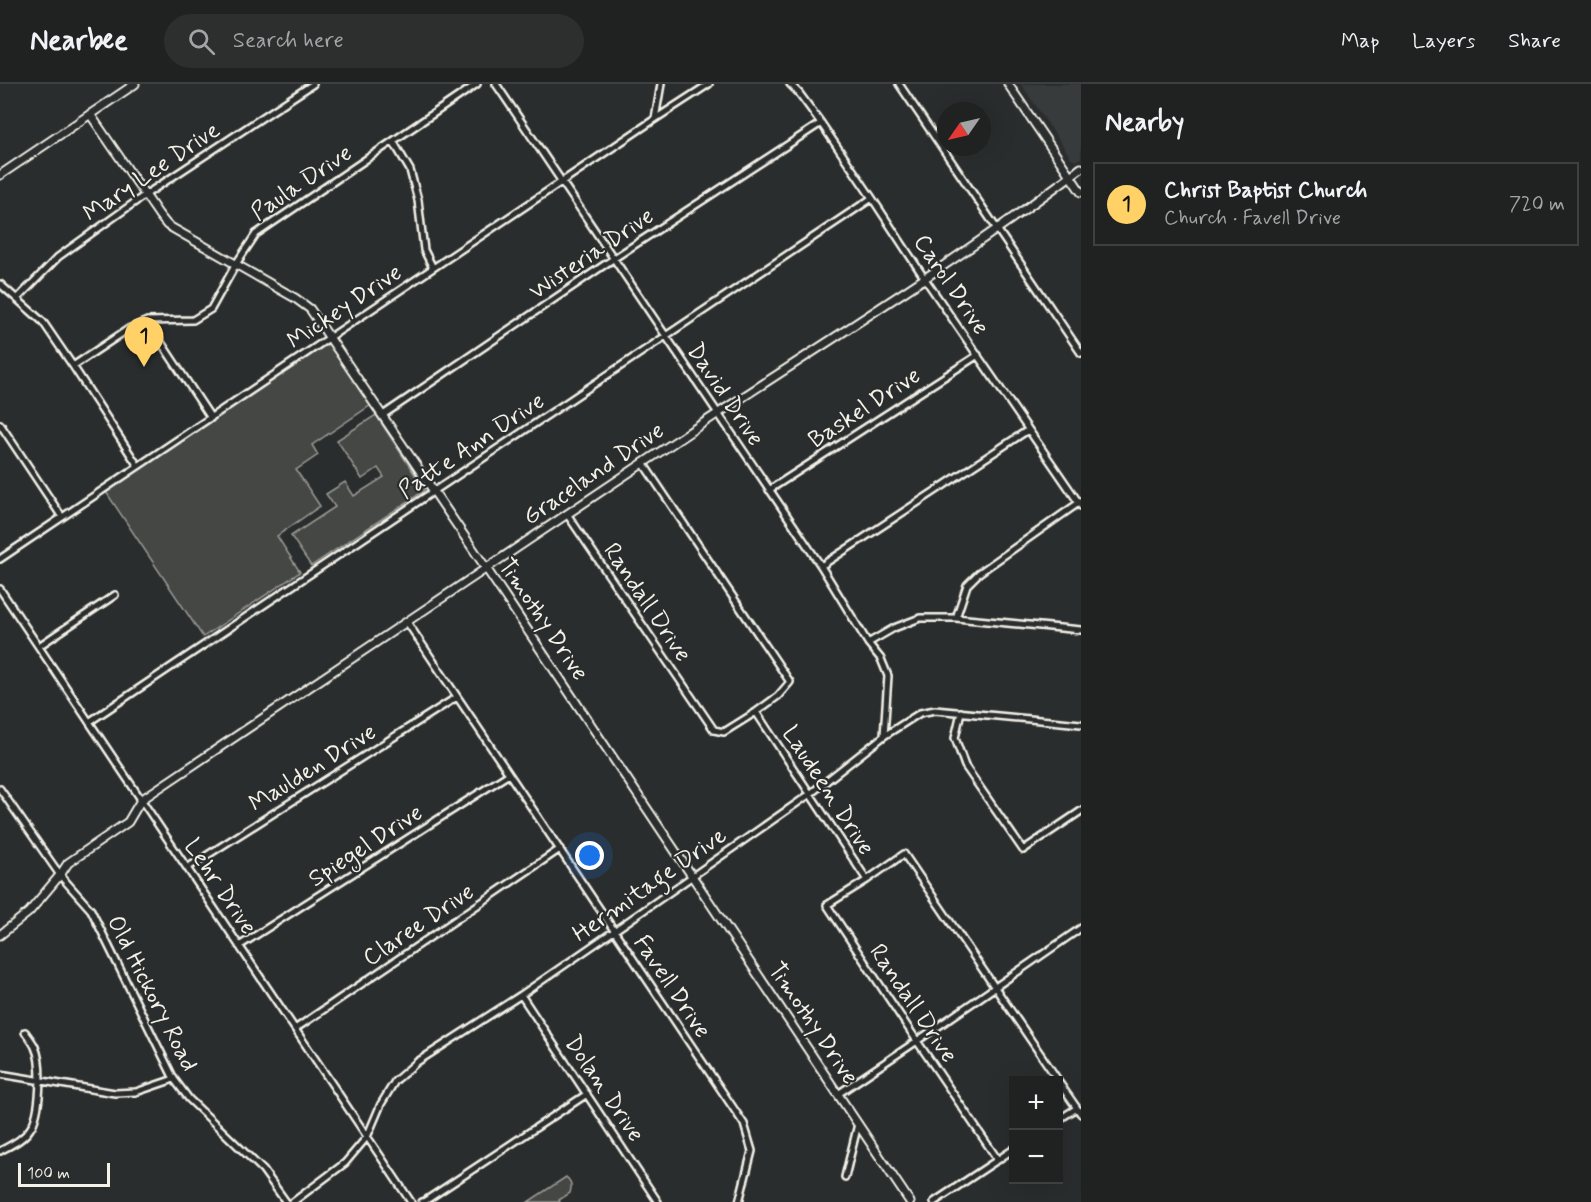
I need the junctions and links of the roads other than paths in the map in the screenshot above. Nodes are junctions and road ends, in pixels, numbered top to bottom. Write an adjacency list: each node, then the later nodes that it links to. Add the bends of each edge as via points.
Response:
1 (135, 84): 10 (street)
2 (313, 84): 19 (street, Mary Lee Drive)
3 (477, 84): 13 (street, Paula Drive)
4 (496, 84): 17 (street, David Drive)
5 (661, 84): 11 (street)
6 (709, 84): 11 (street, Mickey Drive)
7 (790, 84): 12 (street, Carol Drive)
8 (899, 84): 21 (street)
9 (1008, 84): 16 (street)
10 (90, 114): 15 (street); 19 (street, Timothy Drive)
11 (655, 119): 17 (street, Mickey Drive)
12 (821, 123): 20 (street, Carol Drive); 22 (street, Wisteria Drive)
13 (393, 141): 23 (street, Paula Drive, via 256,234); 24 (street, via 410,171 424,250)
14 (1081, 168): 16 (street, Graceland Drive)
15 (0, 175)
16 (1070, 176): 18 (street); 21 (street, Graceland Drive)
17 (561, 182): 22 (street, David Drive); 24 (street, Mickey Drive)
18 (1081, 192)
19 (145, 195): 23 (street, Timothy Drive, via 167,225); 27 (street, Mary Lee Drive, via 57,257)
20 (872, 198): 25 (street, Carol Drive); 29 (street, Patte Ann Drive)
21 (998, 229): 25 (street, Graceland Drive); 31 (street)
22 (614, 259): 29 (street, David Drive); 35 (street, Wisteria Drive)
23 (236, 264): 28 (street, Paula Drive, via 211,309 193,320); 30 (street, Timothy Drive, via 310,309)
24 (433, 268): 30 (street, Mickey Drive)
25 (925, 279): 32 (street, Carol Drive); 34 (street, Graceland Drive)
26 (0, 284): 27 (street)
27 (18, 298): 33 (street, via 43,322)
28 (147, 321): 33 (street, Paula Drive); 36 (street)
29 (665, 336): 34 (street, David Drive); 42 (street, Patte Ann Drive)
30 (330, 337): 35 (street, Timothy Drive); 36 (street, Mickey Drive)
31 (1081, 353)
32 (978, 355): 38 (street, Carol Drive); 41 (street, Baskel Drive)
33 (73, 366): 40 (street)
34 (717, 414): 39 (street, Graceland Drive); 41 (street, David Drive)
35 (383, 415): 42 (street, Timothy Drive)
36 (211, 418): 40 (street, Mickey Drive)
37 (0, 424): 45 (street)
38 (1028, 430): 43 (street, Carol Drive); 47 (street)
39 (643, 463): 44 (street, Graceland Drive); 57 (street, Laudeen Drive, via 790,682)
40 (138, 466): 45 (street, Mickey Drive)
41 (769, 490): 47 (street, David Drive)
42 (434, 491): 48 (street, Timothy Drive); 59 (street, Patte Ann Drive)
43 (1080, 503): 51 (street, via 979,573 967,585)
44 (567, 514): 48 (street, Graceland Drive); 57 (street, Randall Drive, via 714,730 724,732)
45 (62, 517): 46 (street, Mickey Drive)
46 (0, 560)
47 (821, 566): 54 (street, David Drive)
48 (486, 568): 52 (street, Graceland Drive); 70 (street, Timothy Drive)
49 (0, 589): 55 (street, Lehr Drive)
50 (115, 596): 55 (street)
51 (956, 618): 53 (street); 54 (street, via 920,618)
52 (407, 622): 56 (street, Favell Drive); 65 (street, Graceland Drive)
53 (1081, 630)
54 (868, 643): 61 (street, David Drive, via 888,676)
55 (39, 646): 59 (street, Lehr Drive)
56 (457, 696): 62 (street, Favell Drive); 68 (street, Maulden Drive)
57 (756, 712): 64 (street, Laudeen Drive)
58 (961, 712): 60 (street, Hermitage Drive); 61 (street, Hermitage Drive, via 920,713); 66 (street, via 955,738 965,766 1023,850)
59 (89, 722): 65 (street, Lehr Drive)
60 (1081, 724)
61 (884, 736): 64 (street, Hermitage Drive)
62 (509, 774): 67 (street, Favell Drive); 75 (street, Spiegel Drive)
63 (0, 789): 69 (street, Old Hickory Road)
64 (810, 794): 70 (street, Hermitage Drive); 71 (street, Laudeen Drive)
65 (141, 800): 68 (street, Lehr Drive); 69 (street, Graceland Drive, via 128,822 68,863)
66 (1081, 811)
67 (560, 849): 73 (street, Favell Drive); 78 (street, Claree Drive)
68 (187, 868): 75 (street, Lehr Drive)
69 (60, 875): 74 (street, Graceland Drive, via 29,912); 83 (street, Old Hickory Road, via 91,910)
70 (692, 876): 73 (street, Hermitage Drive); 87 (street, Timothy Drive)
71 (867, 880): 76 (street, Laudeen Drive, via 904,854); 80 (street, Randall Drive, via 827,905)
72 (1081, 928): 76 (street)
73 (614, 931): 77 (street, Hermitage Drive); 102 (street, Favell Drive, via 744,1124 752,1151)
74 (0, 935)
75 (240, 946): 78 (street, Lehr Drive)
76 (995, 987): 80 (street); 82 (street, Laudeen Drive)
77 (521, 995): 86 (street, Dolan Drive); 92 (street, Hermitage Drive, via 417,1062 395,1082)
78 (295, 1029): 92 (street, Lehr Drive)
79 (25, 1032): 84 (street, via 39,1061)
80 (917, 1041): 87 (street); 95 (street, Randall Drive)
81 (0, 1074): 84 (street)
82 (1055, 1076)
83 (174, 1079): 84 (street, via 136,1092 115,1093); 97 (street, Old Hickory Road, via 189,1099 263,1170)
84 (39, 1081): 93 (street, via 36,1116 30,1129)
85 (1063, 1088): 88 (street, Laudeen Drive)
86 (587, 1094): 100 (street); 101 (street, Dolan Drive)
87 (838, 1094): 91 (street, Timothy Drive)
88 (1077, 1108): 89 (street, Laudeen Drive); 90 (street)
89 (1081, 1114)
90 (1063, 1117)
91 (858, 1124): 96 (street); 103 (street, Timothy Drive)
92 (367, 1137): 98 (street, Hermitage Drive, via 345,1163); 99 (street, Lehr Drive)
93 (0, 1151)
94 (1009, 1152): 95 (street)
95 (998, 1160): 104 (street)
96 (845, 1177)
97 (286, 1202)
98 (293, 1202)
99 (411, 1202)
100 (422, 1202)
101 (658, 1202)
102 (739, 1202)
103 (910, 1202)
104 (934, 1202)

